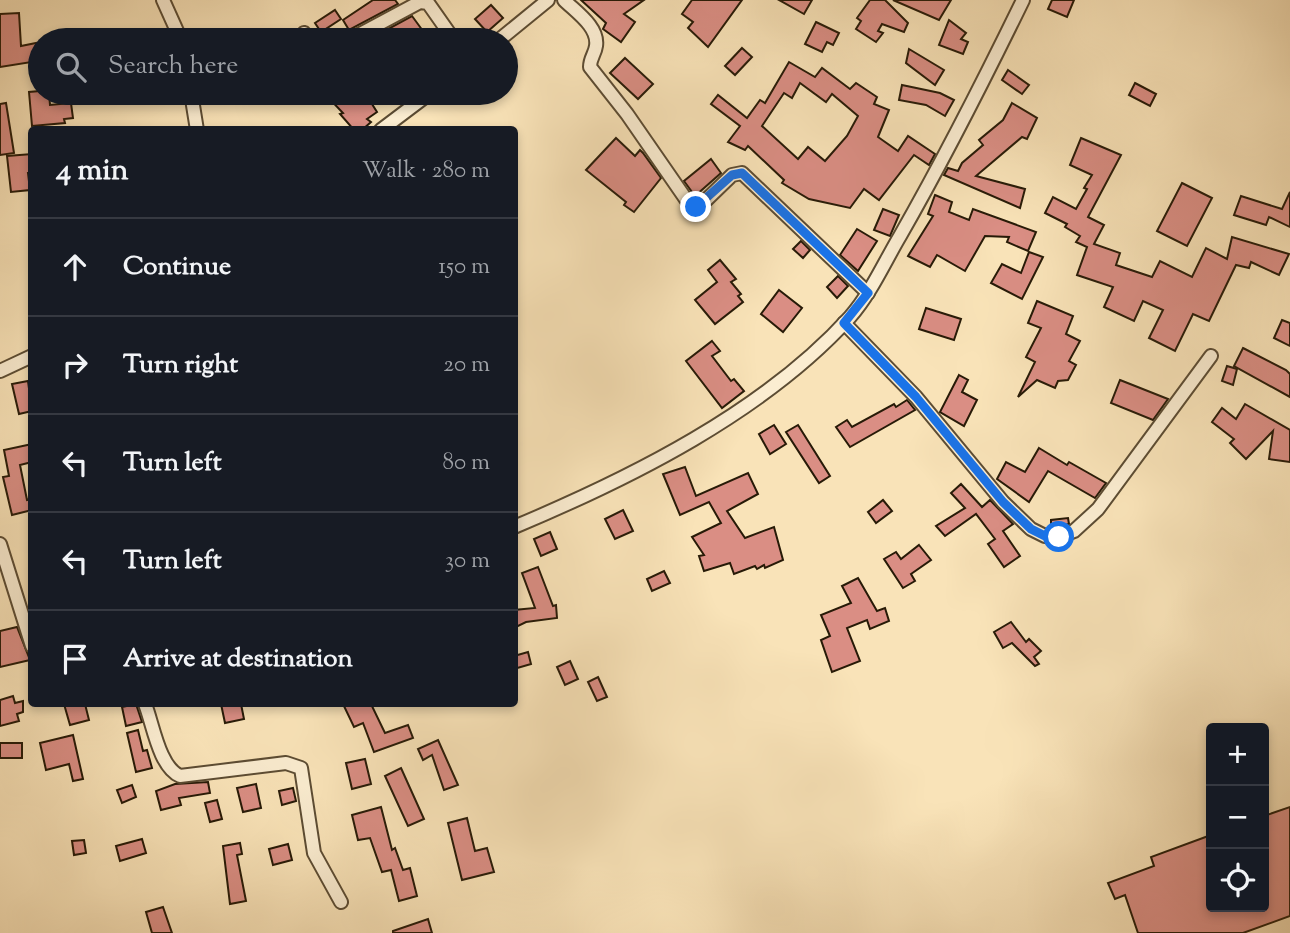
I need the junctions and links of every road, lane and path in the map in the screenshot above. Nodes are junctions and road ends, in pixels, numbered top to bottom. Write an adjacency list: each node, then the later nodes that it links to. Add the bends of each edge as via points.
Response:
1 (163, 0): 5 (street)
2 (548, 0): 8 (street)
3 (564, 0): 13 (street, via 594,32 596,50 590,67 690,205 702,204 732,175 742,173)
4 (1023, 0): 13 (street)
5 (176, 28)
6 (371, 28): 7 (street, via 420,2 428,3)
7 (446, 28)
8 (514, 28)
9 (193, 105): 11 (street)
10 (414, 105): 12 (street)
11 (196, 126)
12 (386, 126)
13 (868, 293): 14 (street)
14 (844, 323): 15 (street, via 916,397 1003,502 1045,536 1074,531 1098,509); 18 (street, via 785,376 681,446 587,497)
15 (1211, 356)
16 (28, 358): 17 (street)
17 (0, 371)
18 (518, 525)
19 (0, 544): 20 (street)
20 (28, 633)
21 (146, 707): 22 (street, via 172,773 180,776 286,763 302,768 314,852)
22 (341, 901)

